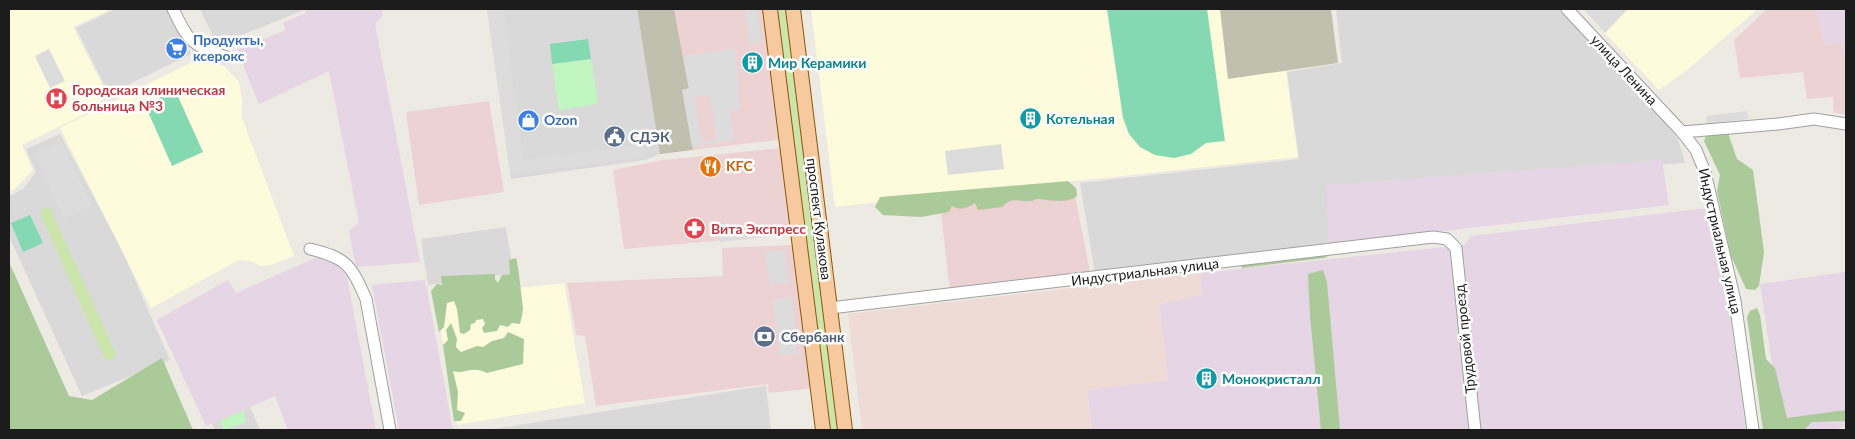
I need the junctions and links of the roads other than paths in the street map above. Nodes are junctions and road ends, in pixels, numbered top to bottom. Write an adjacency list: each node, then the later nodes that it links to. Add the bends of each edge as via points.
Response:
1 (173, 9): 5 (street, via 188,39)
2 (770, 9): 12 (main road, проспект Кулакова)
3 (793, 9): 10 (main road, проспект Кулакова)
4 (1567, 9): 7 (street, улица Ленина)
5 (226, 57)
6 (1846, 124): 7 (street, via 1814,119)
7 (1682, 132): 15 (street, Индустриальная улица, via 1696,150 1705,172 1736,307)
8 (1456, 248): 10 (street, Индустриальная улица, via 1447,239 1433,237); 14 (street, Трудовой проезд)
9 (310, 249): 11 (street, via 344,261 366,299)
10 (830, 308): 13 (main road, проспект Кулакова)
11 (390, 430)
12 (823, 430)
13 (846, 430)
14 (1475, 430)
15 (1753, 430)

